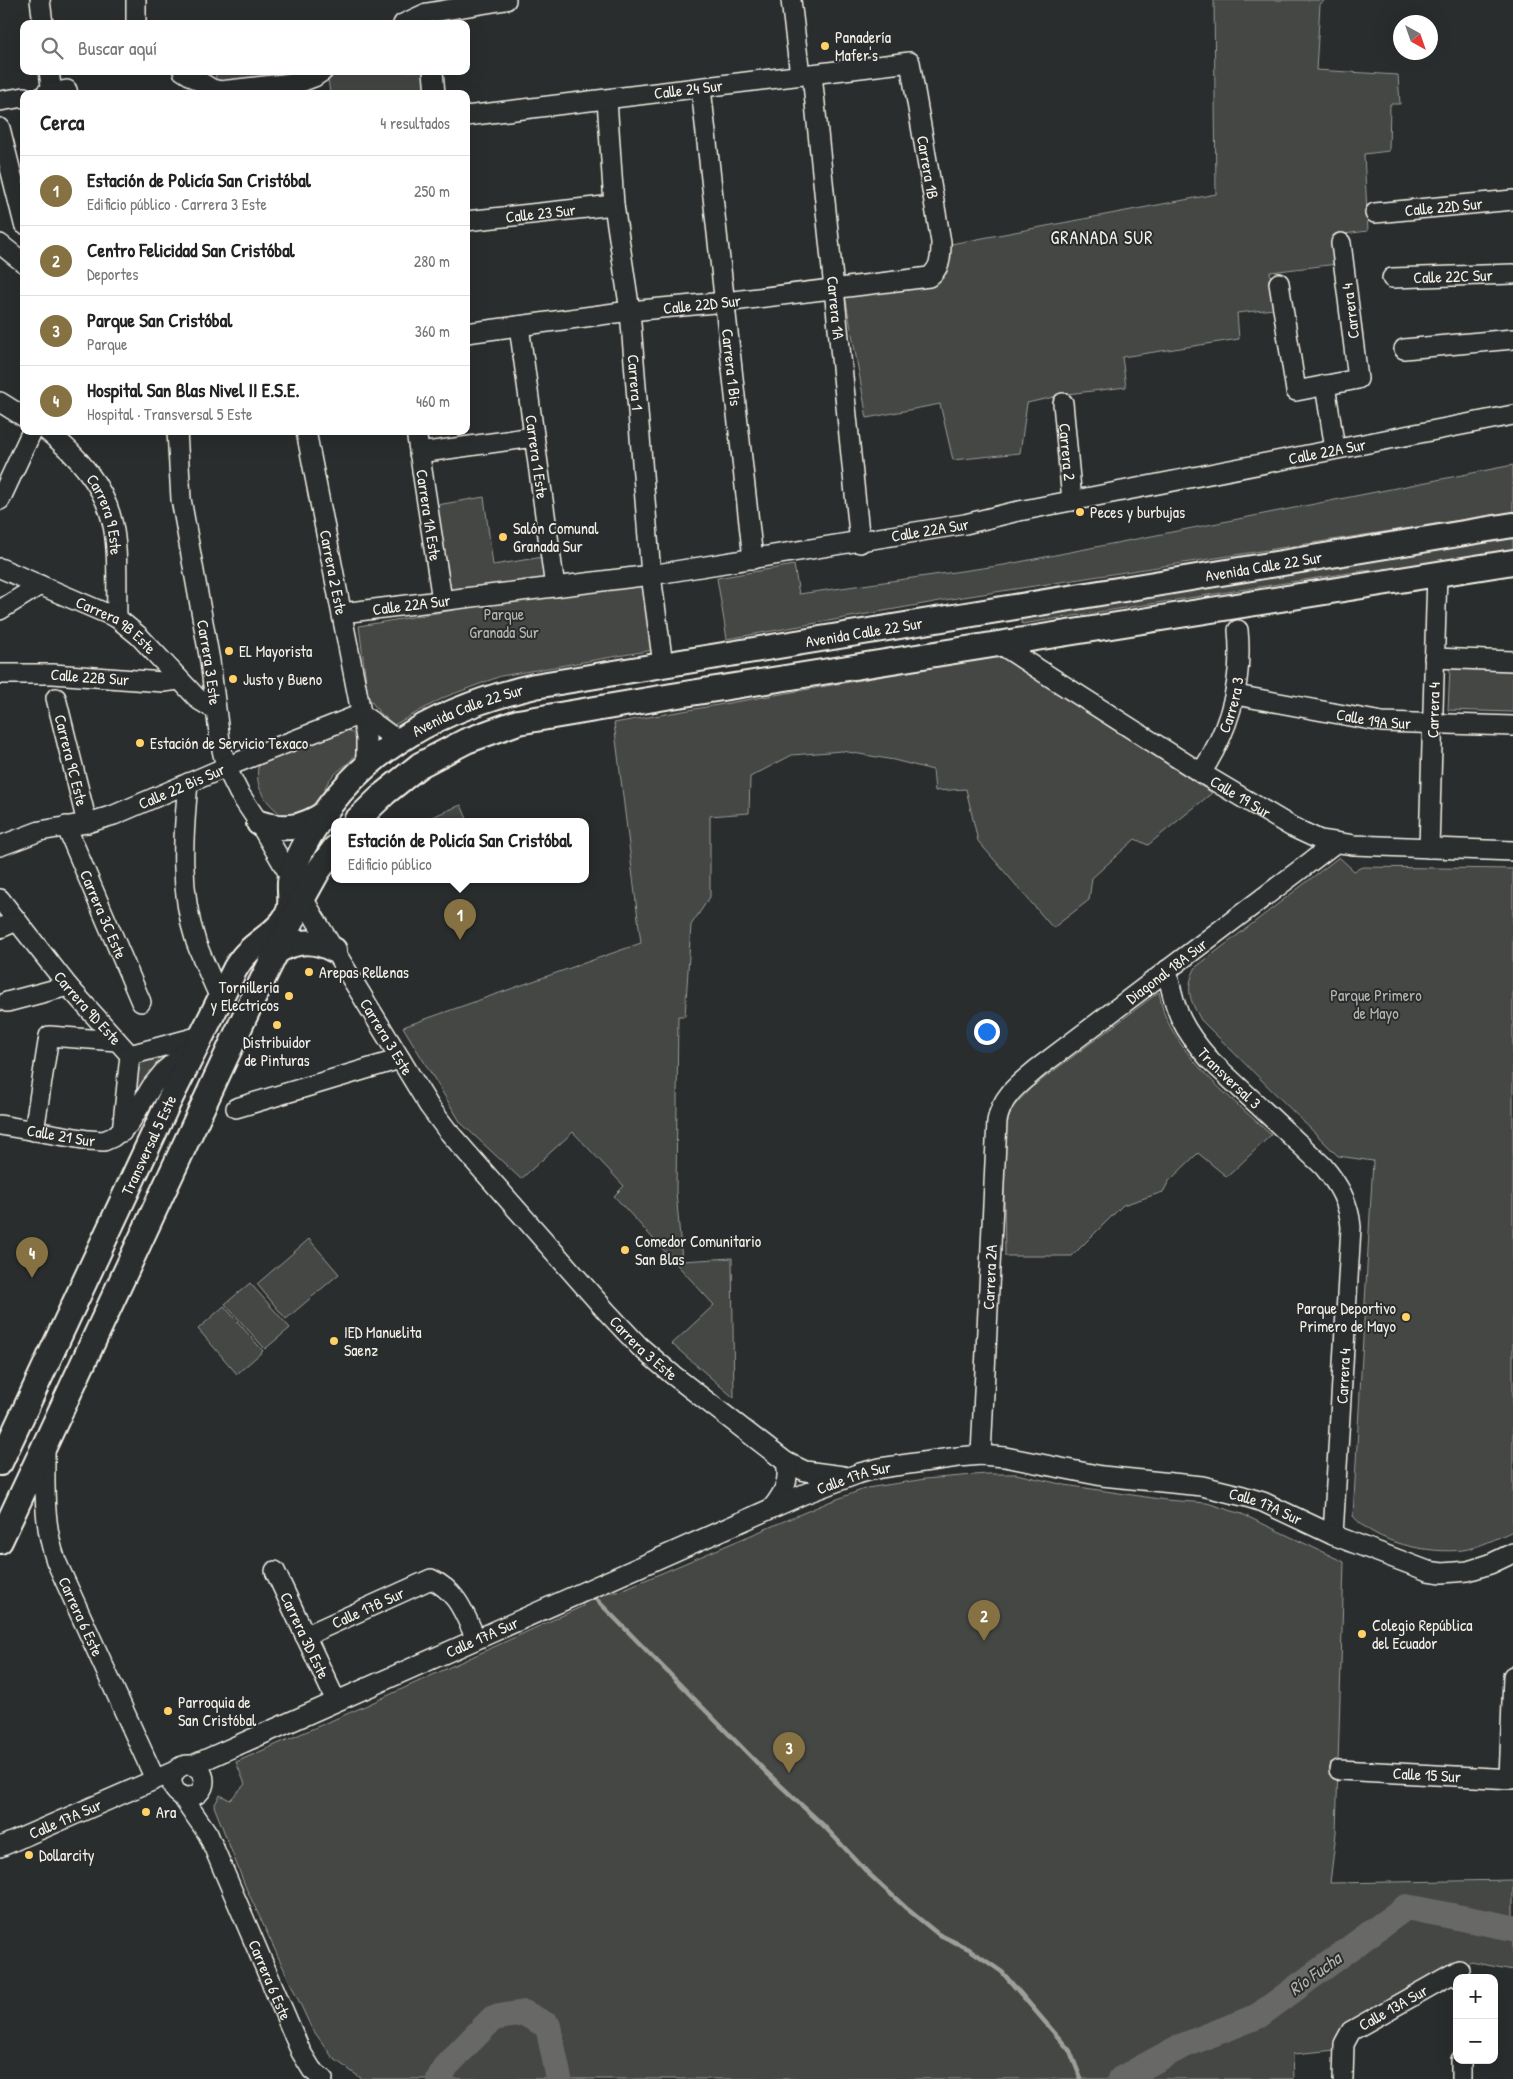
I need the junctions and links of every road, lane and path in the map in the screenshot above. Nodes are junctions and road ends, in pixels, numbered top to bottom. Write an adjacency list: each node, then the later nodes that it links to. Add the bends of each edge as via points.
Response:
1 (40, 0): 6 (street)
2 (136, 0): 7 (street)
3 (506, 0): 5 (street)
4 (791, 0): 12 (street, Carrera 1A)
5 (427, 18)
6 (42, 20)
7 (136, 20)
8 (910, 62): 12 (street, Calle 24 Sur); 33 (street, Carrera 1B, via 941,242)
9 (51, 75): 16 (street)
10 (190, 75): 14 (street)
11 (433, 75): 19 (street)
12 (806, 75): 15 (street, Calle 24 Sur); 37 (street, Carrera 1A)
13 (318, 81): 18 (street)
14 (207, 84): 17 (street)
15 (701, 88): 21 (street, Calle 24 Sur); 38 (street, Carrera 1 Bis)
16 (57, 90)
17 (218, 90)
18 (236, 90)
19 (435, 90)
20 (20, 98): 22 (street)
21 (607, 100): 23 (street, Calle 24 Sur); 26 (street, Carrera 1)
22 (0, 101)
23 (470, 116)
24 (0, 128): 27 (street)
25 (1513, 200): 28 (street, Calle 22D Sur)
26 (614, 205): 29 (street, Calle 23 Sur); 39 (street, Carrera 1)
27 (20, 208)
28 (1375, 212)
29 (470, 221)
30 (1341, 243): 44 (street, Carrera 4, via 1358,379)
31 (0, 244): 32 (street)
32 (20, 260)
33 (936, 272): 37 (street, Calle 22D Sur, via 929,277)
34 (1513, 274): 35 (street, Calle 22C Sur)
35 (1392, 278)
36 (1279, 283): 44 (street, via 1296,391)
37 (835, 289): 38 (street, Calle 22D Sur); 60 (street, Carrera 1A)
38 (724, 302): 39 (street, Calle 22D Sur); 61 (street, Carrera 1 Bis)
39 (630, 311): 40 (street, Calle 22D Sur); 65 (street, Carrera 1)
40 (519, 326): 41 (street, Calle 22D Sur); 54 (street, Carrera 1 Este)
41 (470, 332)
42 (1513, 339): 43 (street)
43 (1404, 349)
44 (1325, 385): 55 (street)
45 (0, 402): 47 (street)
46 (1062, 403): 58 (street, Carrera 2)
47 (20, 414)
48 (1513, 414): 55 (street, Calle 22A Sur)
49 (30, 435): 57 (street)
50 (52, 435): 71 (street, Carrera 9 Este, via 87,472 108,506 114,536)
51 (177, 435): 81 (street, Carrera 3 Este, via 181,499)
52 (307, 435): 70 (street, Carrera 2 Este)
53 (417, 435): 56 (street, Carrera 1A Este)
54 (534, 437): 56 (street); 67 (street, Carrera 1 Este)
55 (1335, 449): 58 (street, Calle 22A Sur)
56 (419, 453): 68 (street, Carrera 1A Este)
57 (0, 500)
58 (1072, 501): 60 (street, Calle 22A Sur)
59 (1513, 525): 76 (main road, Avenida Calle 22 Sur)
60 (860, 542): 61 (street, Calle 22A Sur)
61 (753, 559): 65 (street, Calle 22A Sur)
62 (1513, 562): 64 (main road, Avenida Calle 22 Sur)
63 (0, 568): 66 (street, Carrera 9B Este)
64 (1437, 573): 73 (main road, Avenida Calle 22 Sur); 74 (street, Carrera 4)
65 (651, 575): 67 (street, Calle 22A Sur); 76 (street, Carrera 1)
66 (40, 585): 69 (street); 71 (street, Carrera 9B Este)
67 (555, 587): 68 (street, Calle 22A Sur)
68 (442, 600): 70 (street, Calle 22A Sur)
69 (0, 610)
70 (342, 613): 82 (street, Carrera 2 Este)
71 (117, 618): 78 (street, Carrera 9B Este, via 140,636)
72 (1238, 630): 79 (street, Carrera 3, via 1240,650)
73 (1000, 644): 88 (street, Calle 19 Sur); 91 (main road, Avenida Calle 22 Sur, via 518,722 466,741 420,765)
74 (1434, 658): 75 (street); 83 (street, Carrera 4)
75 (1513, 661)
76 (663, 665): 85 (main road, Avenida Calle 22 Sur, via 509,692 434,719)
77 (0, 674): 78 (street, Calle 22B Sur, via 53,674 163,682)
78 (179, 680): 81 (street, Carrera 9B Este, via 199,700)
79 (1236, 695): 83 (street, Calle 19A Sur, via 1382,722); 88 (street, Carrera 3, via 1223,735)
80 (56, 698): 92 (street, Carrera 9C Este)
81 (215, 707): 87 (street, Carrera 3 Este)
82 (361, 714): 85 (street); 86 (street, Carrera 2 Este, via 366,738); 87 (street, Calle 22 Bis Sur)
83 (1432, 724): 84 (street, Calle 19A Sur); 97 (street, Carrera 4)
84 (1513, 726)
85 (401, 740): 86 (main road, Avenida Calle 22 Sur)
86 (366, 766): 90 (main road, Avenida Calle 22 Sur)
87 (226, 767): 89 (street, Calle 22 Bis Sur); 93 (street, Carrera 3 Este)
88 (1201, 773): 95 (street, Calle 19 Sur, via 1292,827)
89 (188, 783): 92 (street, Calle 22 Bis Sur, via 114,815); 108 (street, via 183,836 184,886 196,942)
90 (324, 814): 93 (main road, via 299,827 278,828); 100 (main road, Avenida Calle 22 Sur)
91 (359, 818)
92 (87, 823): 94 (street, Calle 22 Bis Sur)
93 (259, 823): 100 (street, Carrera 3 Este)
94 (66, 826): 96 (street, Calle 22 Bis Sur); 110 (street, Carrera 3C Este)
95 (1334, 844): 97 (street, Calle 19 Sur); 106 (street, Diagonal 18A Sur)
96 (0, 846)
97 (1429, 848): 98 (street, Calle 19 Sur)
98 (1513, 851)
99 (331, 854): 101 (main road)
100 (291, 877): 101 (street, Carrera 3 Este); 108 (main road, Transversal 5 Este, via 288,913 278,927 245,955)
101 (303, 898): 104 (street, Carrera 3 Este); 105 (main road, Transversal 5 Este)
102 (0, 899): 103 (street, Carrera 9D Este)
103 (8, 924): 107 (street, Carrera 9D Este)
104 (334, 950): 105 (main road, via 324,944 305,942); 114 (street, Carrera 3 Este)
105 (276, 952): 121 (main road, Transversal 5 Este)
106 (1167, 970): 115 (street, Diagonal 18A Sur, via 1038,1068); 120 (street, Transversal 3, via 1179,1017 1196,1045)
107 (68, 986): 109 (street); 112 (street, Carrera 9D Este)
108 (220, 998): 111 (main road, Transversal 5 Este)
109 (7, 1002)
110 (141, 1002)
111 (200, 1039): 113 (street); 119 (street, via 161,1075); 124 (main road, Transversal 5 Este)
112 (117, 1041): 113 (street, Carrera 9D Este); 118 (street, via 50,1036)
113 (130, 1055): 119 (street, Carrera 9D Este)
114 (400, 1059): 116 (street); 123 (street, Carrera 3 Este, via 447,1130 626,1332 673,1375)
115 (1003, 1102): 122 (street, Carrera 2A, via 997,1122)
116 (236, 1108)
117 (0, 1125): 118 (street, Calle 21 Sur)
118 (34, 1130): 119 (street, Calle 21 Sur, via 97,1141)
119 (122, 1132)
120 (1323, 1166): 127 (street, Carrera 4, via 1347,1203 1352,1227)
121 (45, 1444): 128 (main road, Transversal 5 Este); 136 (street, Carrera 6 Este, via 45,1514 50,1545)
122 (982, 1455): 125 (street, Calle 17A Sur, via 880,1468); 127 (street, Calle 17A Sur, via 1102,1476 1222,1490 1263,1502)
123 (786, 1462): 125 (street, Carrera 3 Este, via 806,1471); 126 (street, via 788,1476 785,1488)
124 (0, 1463)
125 (849, 1476): 126 (street, Calle 17A Sur)
126 (772, 1508): 132 (street, Calle 17A Sur)
127 (1333, 1535): 129 (street, Calle 17A Sur, via 1413,1566 1442,1573 1479,1568)
128 (0, 1541)
129 (1513, 1553)
130 (275, 1571): 131 (street, Carrera 3D Este)
131 (305, 1636): 132 (street, Calle 17B Sur, via 431,1578 452,1592); 134 (street, Carrera 3D Este)
132 (476, 1639): 134 (street, Calle 17A Sur)
133 (1513, 1676): 137 (street)
134 (336, 1701): 138 (street, Calle 17A Sur, via 227,1749)
135 (1339, 1770): 137 (street, Calle 15 Sur)
136 (156, 1779): 138 (street, Calle 17A Sur); 139 (street, Calle 17A Sur)
137 (1511, 1779)
138 (188, 1781): 139 (street, Calle 17A Sur); 143 (street, Carrera 6 Este)
139 (130, 1791): 140 (street, Calle 17A Sur)
140 (0, 1847)
141 (1453, 1977): 144 (street, Calle 13A Sur, via 1351,2031 1344,2044)
142 (1461, 2064): 145 (street)
143 (311, 2076)
144 (1343, 2079)
145 (1461, 2079)

